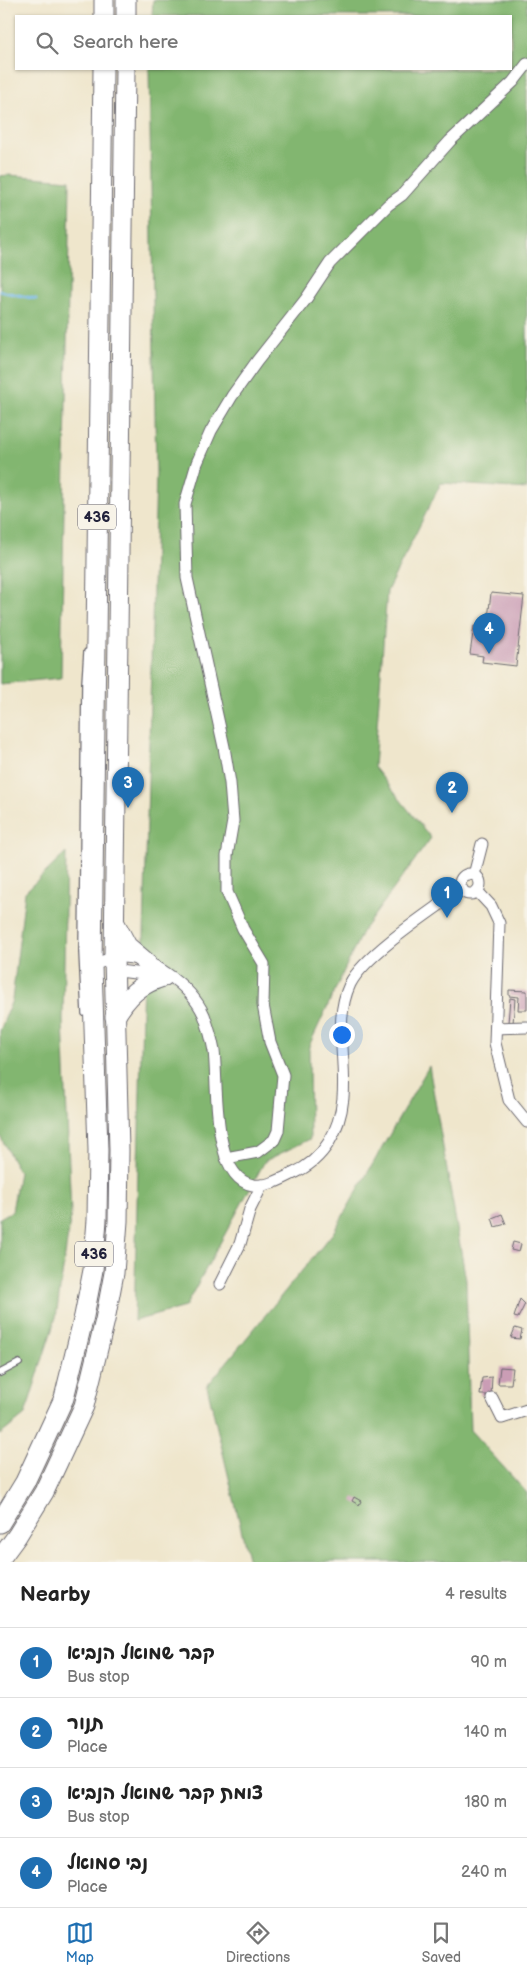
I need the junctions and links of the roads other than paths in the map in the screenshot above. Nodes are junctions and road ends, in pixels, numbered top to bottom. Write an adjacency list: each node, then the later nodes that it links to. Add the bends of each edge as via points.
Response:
1 (104, 0): 3 (main road)
2 (126, 0): 4 (main road)
3 (104, 15)
4 (126, 15)
5 (527, 64): 27 (street, via 513,82 330,263 232,396 197,463 185,504 187,578 230,783 233,821 227,892 243,929 264,964 262,1005 270,1042 283,1075 278,1131 274,1140 258,1152)
6 (103, 70): 8 (main road, 436)
7 (125, 70): 15 (main road, 436)
8 (96, 588): 9 (lane); 18 (main road, 436)
9 (88, 639)
10 (88, 647): 21 (lane, via 82,943)
11 (482, 844): 12 (street)
12 (474, 875): 13 (street, via 464,877 460,884); 14 (street, via 480,882)
13 (462, 889): 14 (street, via 471,894); 28 (street, via 391,941 364,965 350,983 343,1016 343,1103 334,1133 316,1159 302,1170)
14 (477, 891): 24 (street, via 491,906 499,923)
15 (114, 921): 16 (main road, via 127,946); 17 (main road, 436)
16 (146, 962): 17 (street, via 126,958); 19 (street, via 165,972)
17 (114, 964): 18 (street); 19 (street); 20 (main road, 436)
18 (92, 966): 25 (main road, 436)
19 (170, 979): 20 (main road, via 149,981 130,995); 27 (street, via 198,1004 204,1016 214,1050 220,1129)
20 (116, 1018): 35 (main road, 436, via 118,1221 114,1273 105,1320 84,1406 44,1492)
21 (86, 1019)
22 (527, 1027): 24 (street)
23 (88, 1028): 25 (lane)
24 (496, 1028): 26 (street, via 495,1043 509,1100)
25 (95, 1063): 34 (main road, 436, via 97,1220 93,1270 84,1316 64,1398 25,1482)
26 (527, 1122)
27 (226, 1158): 28 (street, via 242,1181)
28 (262, 1185): 29 (street, via 250,1209 240,1244)
29 (220, 1284)
30 (19, 1363): 31 (lane)
31 (0, 1373)
32 (492, 1398): 33 (street, via 502,1418)
33 (527, 1410)
34 (0, 1523)
35 (0, 1559)

